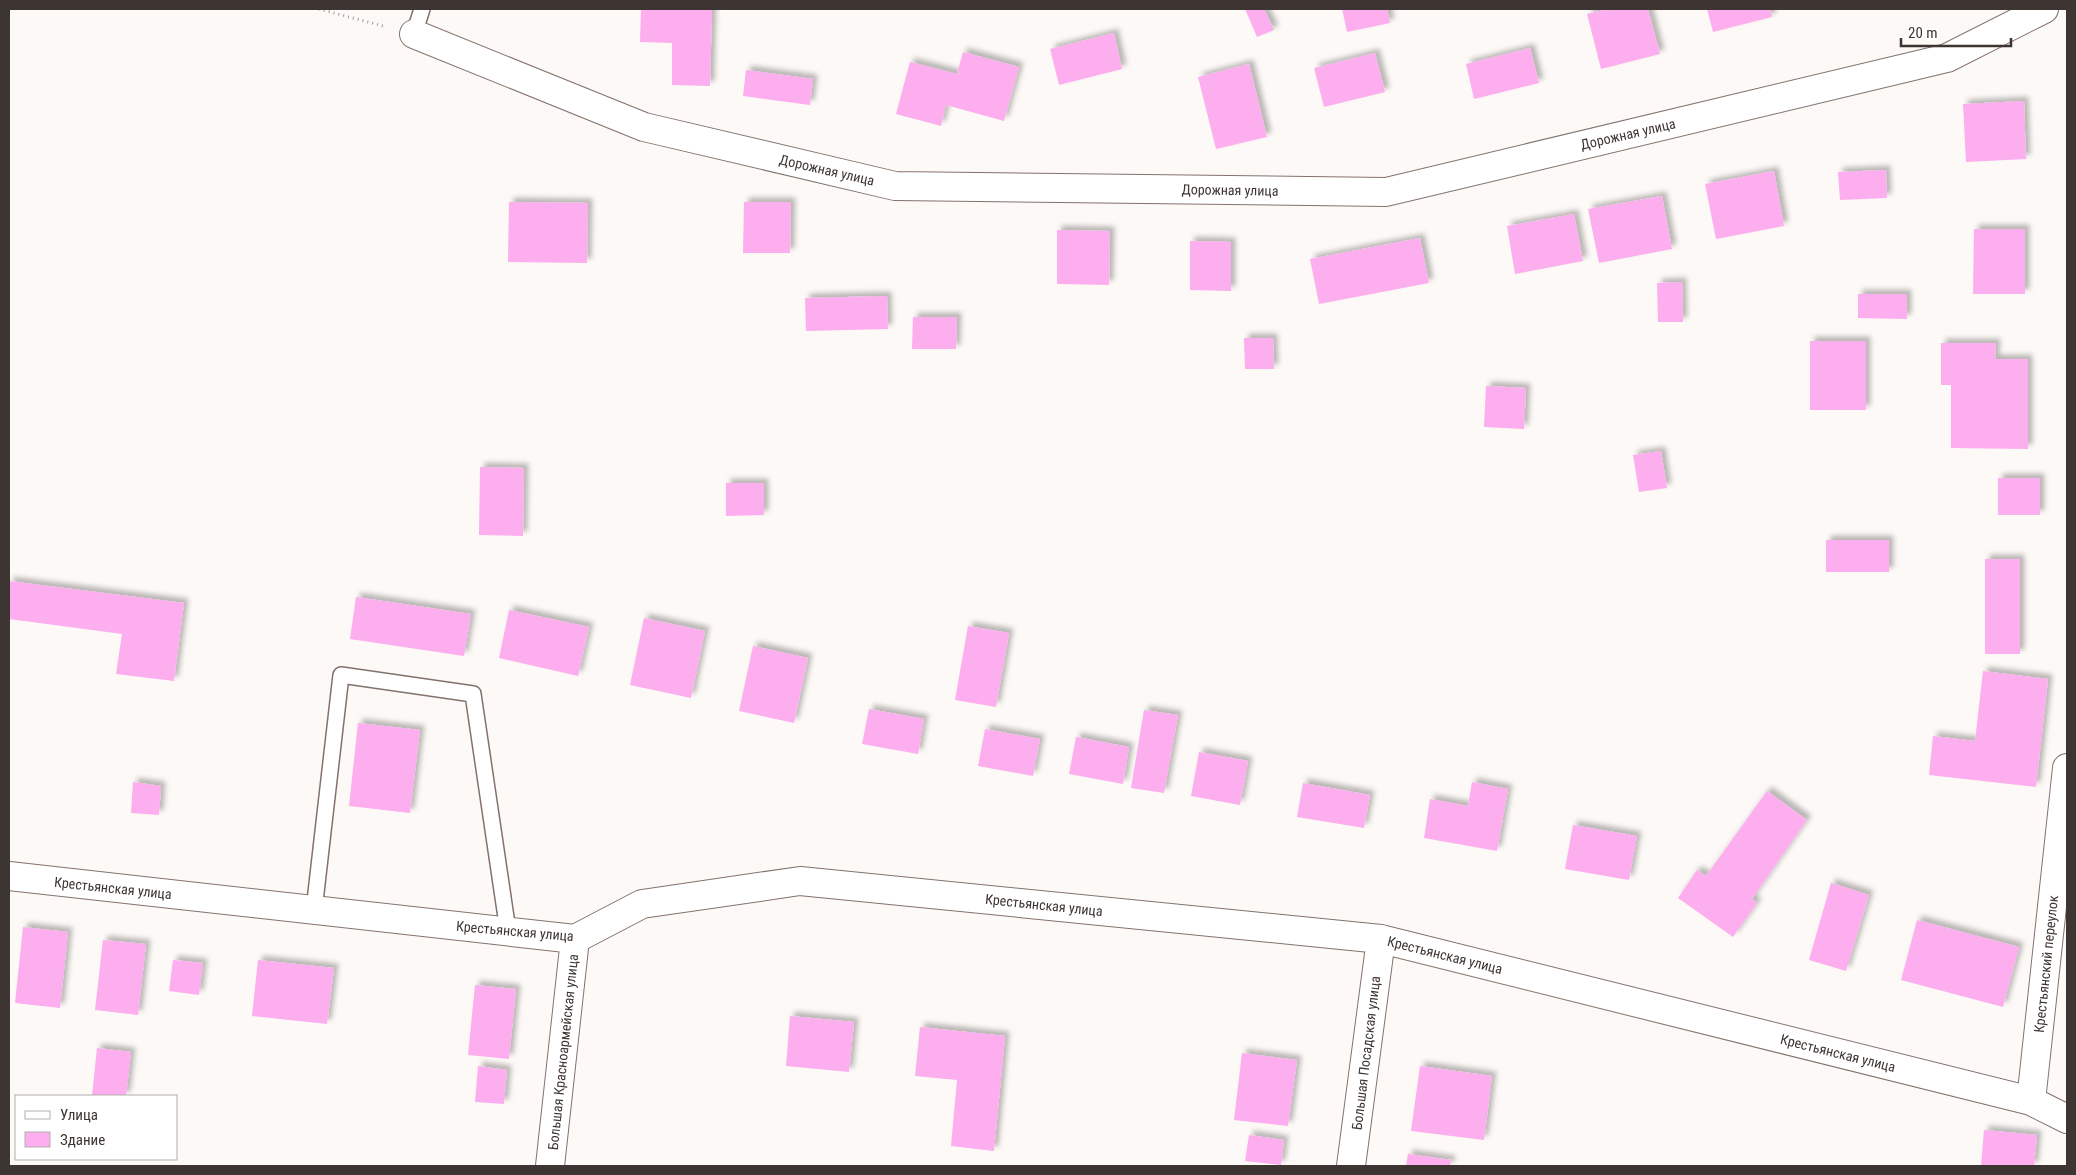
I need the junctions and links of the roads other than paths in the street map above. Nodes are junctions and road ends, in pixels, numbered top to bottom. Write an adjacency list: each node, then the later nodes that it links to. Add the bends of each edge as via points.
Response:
1 (2044, 9): 2 (street, Дорожная улица, via 1947,58 1386,192 895,186 644,127)
2 (418, 21)
3 (2067, 768): 9 (street, Крестьянский переулок)
4 (9, 876): 5 (street, Крестьянская улица)
5 (314, 910): 6 (street, Крестьянская улица); 6 (lane, via 341,675 473,694)
6 (508, 931): 7 (street, Крестьянская улица)
7 (575, 939): 8 (street, Крестьянская улица, via 642,904 800,881); 11 (street, Большая Красноармейская улица)
8 (1381, 939): 9 (street, Крестьянская улица); 12 (street, Большая Посадская улица)
9 (2031, 1100): 10 (street, Крестьянская улица)
10 (2067, 1119)
11 (550, 1166)
12 (1351, 1166)

